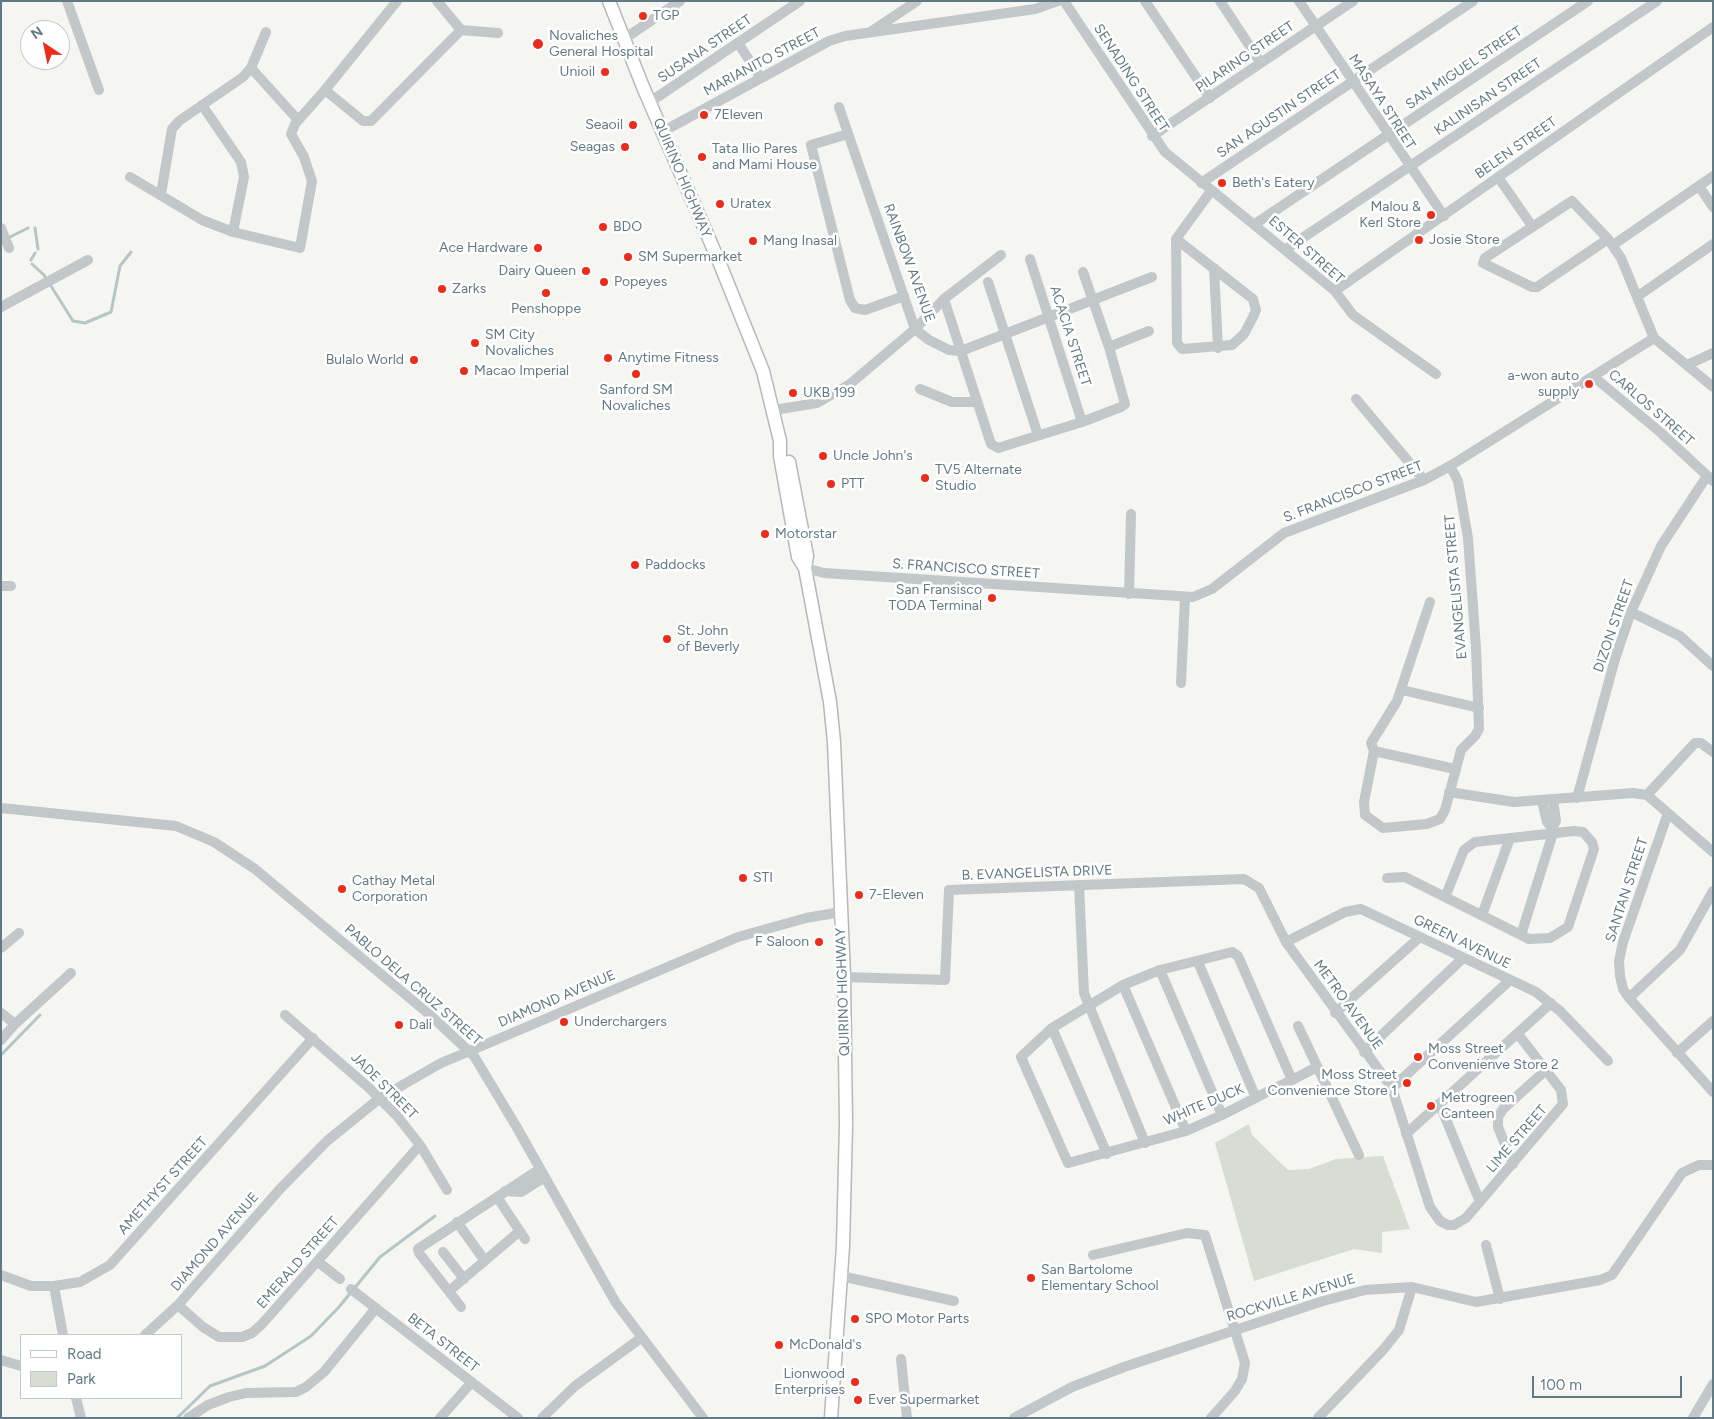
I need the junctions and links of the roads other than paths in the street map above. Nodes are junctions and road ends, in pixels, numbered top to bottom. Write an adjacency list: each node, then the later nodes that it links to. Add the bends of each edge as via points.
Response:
1 (68, 1): 29 (street)
2 (397, 1): 30 (street)
3 (437, 1): 19 (street)
4 (609, 1): 23 (main road, QUIRINO HIGHWAY)
5 (680, 1): 23 (street)
6 (800, 1): 24 (street, SUSANA STREET)
7 (917, 1): 22 (street)
8 (1058, 1): 22 (street, MARIANITO STREET, via 1035,9)
9 (1064, 1): 39 (street, SENADING STREET)
10 (1145, 1): 31 (street)
11 (1220, 1): 25 (street)
12 (1299, 1): 17 (street, MASAYA STREET)
13 (1353, 1): 17 (street, PILARING STREET)
14 (1473, 1): 28 (street, SAN AGUSTIN STREET)
15 (1588, 1): 38 (street, SAN MIGUEL STREET)
16 (1657, 1): 41 (street, KALINISAN STREET)
17 (1316, 26): 25 (street, PILARING STREET); 28 (street, MASAYA STREET)
18 (1713, 27): 44 (street, BELEN STREET)
19 (461, 30): 21 (street); 30 (street, via 371,121 363,121)
20 (266, 32): 26 (street)
21 (498, 33)
22 (868, 34): 27 (street, MARIANITO STREET, via 829,41)
23 (624, 39): 32 (main road, QUIRINO HIGHWAY)
24 (738, 43): 27 (street); 32 (street, SUSANA STREET)
25 (1262, 63): 31 (street, PILARING STREET)
26 (251, 68): 33 (street); 35 (street)
27 (761, 78): 36 (street, MARIANITO STREET)
28 (1353, 81): 38 (street, MASAYA STREET); 45 (street, SAN AGUSTIN STREET)
29 (98, 90)
30 (325, 90): 35 (street)
31 (1210, 98): 39 (street, PILARING STREET)
32 (650, 102): 36 (main road, QUIRINO HIGHWAY)
33 (202, 105): 48 (street, via 172,129); 54 (street, via 240,162 244,177)
34 (839, 107): 37 (street, RAINBOW AVENUE)
35 (298, 120): 54 (street, via 291,134 312,181 300,248)
36 (662, 132): 89 (main road, QUIRINO HIGHWAY, via 748,331)
37 (848, 134): 68 (street, RAINBOW AVENUE); 68 (street, via 811,145 850,300 855,308 865,310)
38 (1388, 135): 41 (street, MASAYA STREET); 51 (street, SAN MIGUEL STREET)
39 (1152, 136): 40 (street, SENADING STREET)
40 (1159, 145): 45 (street, ESTER STREET)
41 (1409, 167): 50 (street, MASAYA STREET); 59 (street, KALINISAN STREET)
42 (1713, 176): 46 (street)
43 (130, 177): 48 (street)
44 (1498, 177): 50 (street, BELEN STREET); 52 (street)
45 (1201, 183): 47 (street, ESTER STREET)
46 (1699, 186): 49 (street); 56 (street)
47 (1211, 191): 51 (street, ESTER STREET); 55 (street)
48 (161, 194): 54 (street, via 193,215)
49 (1713, 207)
50 (1444, 216): 67 (street, BELEN STREET)
51 (1255, 224): 59 (street, ESTER STREET)
52 (1532, 226): 56 (street, via 1572,201); 56 (street, via 1485,258 1483,263 1536,287)
53 (1, 228): 58 (street)
54 (232, 232)
55 (1176, 239): 63 (street); 79 (street, via 1178,347)
56 (1611, 242): 69 (street)
57 (1713, 244): 69 (street)
58 (8, 248)
59 (1286, 249): 67 (street, ESTER STREET)
60 (1001, 256): 70 (street)
61 (88, 260): 72 (street)
62 (1030, 260): 73 (street, ACACIA STREET)
63 (1214, 268): 79 (street); 79 (street, via 1248,294 1255,304 1253,317 1239,340)
64 (1083, 272): 71 (street)
65 (1152, 277): 71 (street)
66 (988, 282): 76 (street)
67 (1335, 291): 83 (street, ESTER STREET, via 1353,315)
68 (904, 296): 74 (street, RAINBOW AVENUE)
69 (1638, 296): 77 (street)
70 (944, 299): 74 (street); 80 (street)
71 (1093, 300): 73 (street); 78 (street)
72 (1, 307)
73 (1050, 317): 76 (street); 90 (street, ACACIA STREET)
74 (915, 328): 80 (street, RAINBOW AVENUE, via 949,350); 89 (street, via 850,384 826,399)
75 (1149, 331): 78 (street)
76 (1006, 334): 80 (street); 91 (street)
77 (1654, 338): 82 (street); 84 (street, S. FRANCISCO STREET)
78 (1109, 346): 90 (street, via 1125,404)
79 (1218, 348)
80 (960, 350): 88 (street)
81 (1713, 353): 82 (street)
82 (1687, 365): 85 (street)
83 (1436, 374)
84 (1594, 377): 92 (street, S. FRANCISCO STREET); 93 (street, CARLOS STREET)
85 (1713, 387)
86 (920, 389): 88 (street, via 952,402)
87 (1356, 399): 94 (street)
88 (977, 402): 91 (street, via 995,447)
89 (774, 410): 96 (main road, QUIRINO HIGHWAY, via 780,441 788,455 807,556)
90 (1082, 422): 91 (street)
91 (1038, 435)
92 (1450, 466): 94 (street, S. FRANCISCO STREET); 104 (street, EVANGELISTA STREET, via 1458,481 1468,538)
93 (1710, 479): 100 (street, DIZON STREET, via 1661,546)
94 (1424, 480): 98 (street, S. FRANCISCO STREET, via 1284,533 1203,594)
95 (1131, 514): 97 (street)
96 (805, 568): 97 (street, S. FRANCISCO STREET, via 824,573); 122 (main road, QUIRINO HIGHWAY, via 830,702)
97 (1129, 594): 98 (street, S. FRANCISCO STREET)
98 (1185, 598): 102 (street)
99 (1430, 602): 103 (street)
100 (1631, 612): 101 (street, via 1680,636); 110 (street, DIZON STREET, via 1615,658)
101 (1713, 666)
102 (1181, 683)
103 (1402, 690): 104 (street); 105 (street, via 1393,710 1372,739)
104 (1479, 708): 107 (street, EVANGELISTA STREET, via 1477,733 1461,750)
105 (1374, 751): 107 (street); 108 (street, EVANGELISTA STREET, via 1364,802 1365,815 1383,828 1427,824 1440,819)
106 (1713, 752): 109 (street, via 1701,743 1695,743)
107 (1455, 769): 108 (street, EVANGELISTA STREET)
108 (1450, 792): 111 (street, via 1496,801)
109 (1648, 795): 110 (street, via 1634,793); 113 (street)
110 (1577, 798): 111 (street)
111 (1547, 801): 114 (street, via 1547,822)
112 (1, 808): 149 (street, PABLO DELA CRUZ STREET, via 176,826 214,842 249,864)
113 (1668, 813): 116 (street); 136 (street, SANTAN STREET, via 1623,942 1620,976)
114 (1553, 830): 115 (street); 125 (street); 125 (street, via 1583,832 1589,836 1594,848 1568,927 1550,938 1529,939)
115 (1510, 838): 120 (street, via 1467,846); 123 (street)
116 (1713, 852)
117 (1387, 878): 120 (street, via 1406,877)
118 (1080, 885): 121 (street, B. EVANGELISTA DRIVE, via 1244,879 1259,888); 133 (street, B. EVANGELISTA DRIVE, via 949,890 947,973 944,980); 138 (street, via 1084,993)
119 (1713, 891): 136 (street, via 1680,950)
120 (1446, 896): 123 (street)
121 (1271, 910): 127 (street, METRO AVENUE)
122 (841, 912): 133 (main road, QUIRINO HIGHWAY); 149 (street, DIAMOND AVENUE, via 768,927 738,937)
123 (1482, 915): 125 (street)
124 (20, 933): 128 (street)
125 (1521, 935)
126 (1420, 937): 127 (street, GREEN AVENUE, via 1356,908); 129 (street, GREEN AVENUE); 140 (street)
127 (1286, 942): 140 (street, METRO AVENUE)
128 (1, 948)
129 (1463, 958): 134 (street, GREEN AVENUE); 150 (street)
130 (1198, 962): 131 (street); 155 (street, via 1236,953); 159 (street)
131 (1160, 970): 135 (street); 161 (street)
132 (71, 973): 143 (street)
133 (844, 976): 182 (main road, QUIRINO HIGHWAY, via 846,1125)
134 (1509, 981): 137 (street, GREEN AVENUE, via 1536,992); 156 (street)
135 (1123, 985): 138 (street); 162 (street)
136 (1629, 998): 151 (street, SANTAN STREET)
137 (1551, 1003): 146 (street); 152 (street, GREEN AVENUE)
138 (1088, 1005): 145 (street); 164 (street)
139 (1, 1013): 143 (street)
140 (1335, 1013): 150 (street, METRO AVENUE)
141 (285, 1015): 147 (street, JADE STREET)
142 (1713, 1021): 151 (street)
143 (15, 1024): 148 (street)
144 (1298, 1026): 153 (street)
145 (1052, 1028): 166 (street); 166 (street, WHITE DUCK, via 1021,1057 1068,1163)
146 (1518, 1034): 154 (street, LIME STREET); 160 (street)
147 (313, 1038): 158 (street, JADE STREET); 185 (street, AMETHYST STREET, via 117,1258 80,1282)
148 (1, 1040)
149 (470, 1051): 158 (street, DIAMOND AVENUE); 170 (street, PABLO DELA CRUZ STREET)
150 (1364, 1052): 156 (street, METRO AVENUE)
151 (1677, 1053): 157 (street, SANTAN STREET)
152 (1608, 1061)
153 (1317, 1067): 155 (street, WHITE DUCK); 167 (street)
154 (1546, 1070): 168 (street, via 1498,1117 1498,1127); 168 (street, LIME STREET, via 1563,1094 1563,1104)
155 (1292, 1080): 159 (street, WHITE DUCK)
156 (1392, 1088): 163 (street, METRO AVENUE)
157 (1713, 1092)
158 (380, 1098): 165 (street, JADE STREET); 191 (street, DIAMOND AVENUE, via 327,1141 280,1188)
159 (1256, 1098): 161 (street, WHITE DUCK)
160 (1440, 1105): 163 (street); 173 (street)
161 (1222, 1115): 162 (street, WHITE DUCK)
162 (1186, 1131): 164 (street, WHITE DUCK)
163 (1406, 1134): 175 (street, METRO AVENUE, via 1430,1207 1440,1221)
164 (1146, 1143): 166 (street, WHITE DUCK)
165 (420, 1145): 171 (street, JADE STREET); 180 (street, EMERALD STREET)
166 (1106, 1154)
167 (1359, 1154)
168 (1513, 1164): 173 (street, LIME STREET)
169 (1713, 1165): 189 (street, ROCKVILLE AVENUE, via 1699,1165 1682,1173 1612,1275)
170 (542, 1173): 172 (street, via 521,1192); 197 (street, PABLO DELA CRUZ STREET, via 600,1276)
171 (447, 1190)
172 (501, 1194): 174 (street); 179 (street, via 522,1235)
173 (1480, 1202): 175 (street, LIME STREET, via 1460,1223)
174 (457, 1222): 179 (street); 188 (street, via 418,1249)
175 (1448, 1225)
176 (1486, 1245): 189 (street)
177 (443, 1252): 183 (street)
178 (1093, 1255): 194 (street, via 1187,1233 1205,1234)
179 (485, 1261): 183 (street)
180 (318, 1262): 184 (street); 191 (street, EMERALD STREET, via 262,1324 242,1337 219,1337 210,1333)
181 (1, 1275): 185 (street, AMETHYST STREET, via 31,1286)
182 (841, 1276): 190 (street); 210 (main road, QUIRINO HIGHWAY)
183 (464, 1279): 188 (street)
184 (340, 1280)
185 (54, 1286): 195 (street)
186 (1412, 1287): 189 (street, ROCKVILLE AVENUE, via 1476,1302); 194 (street, ROCKVILLE AVENUE, via 1365,1290 1323,1300); 214 (street, via 1399,1330)
187 (351, 1289): 193 (street, BETA STREET)
188 (449, 1291): 192 (street)
189 (1500, 1299)
190 (954, 1301)
191 (178, 1305): 196 (street, DIAMOND AVENUE)
192 (461, 1307)
193 (376, 1308): 201 (street, BETA STREET); 205 (street, via 324,1372 306,1387 296,1392 246,1393 228,1397 208,1404)
194 (1234, 1330): 212 (street, ROCKVILLE AVENUE, via 1072,1387); 213 (street, via 1245,1364 1242,1379)
195 (63, 1334)
196 (146, 1334)
197 (641, 1338): 208 (street, via 575,1386); 209 (street, PABLO DELA CRUZ STREET)
198 (901, 1358): 211 (street)
199 (1, 1360): 200 (street)
200 (20, 1366)
201 (472, 1382): 206 (street); 207 (street, BETA STREET)
202 (1713, 1384): 215 (street)
203 (76, 1399): 204 (street)
204 (81, 1418)
205 (188, 1418)
206 (440, 1418)
207 (518, 1418)
208 (542, 1418)
209 (703, 1418)
210 (831, 1418)
211 (908, 1418)
212 (1014, 1418)
213 (1211, 1418)
214 (1318, 1418)
215 (1693, 1418)

